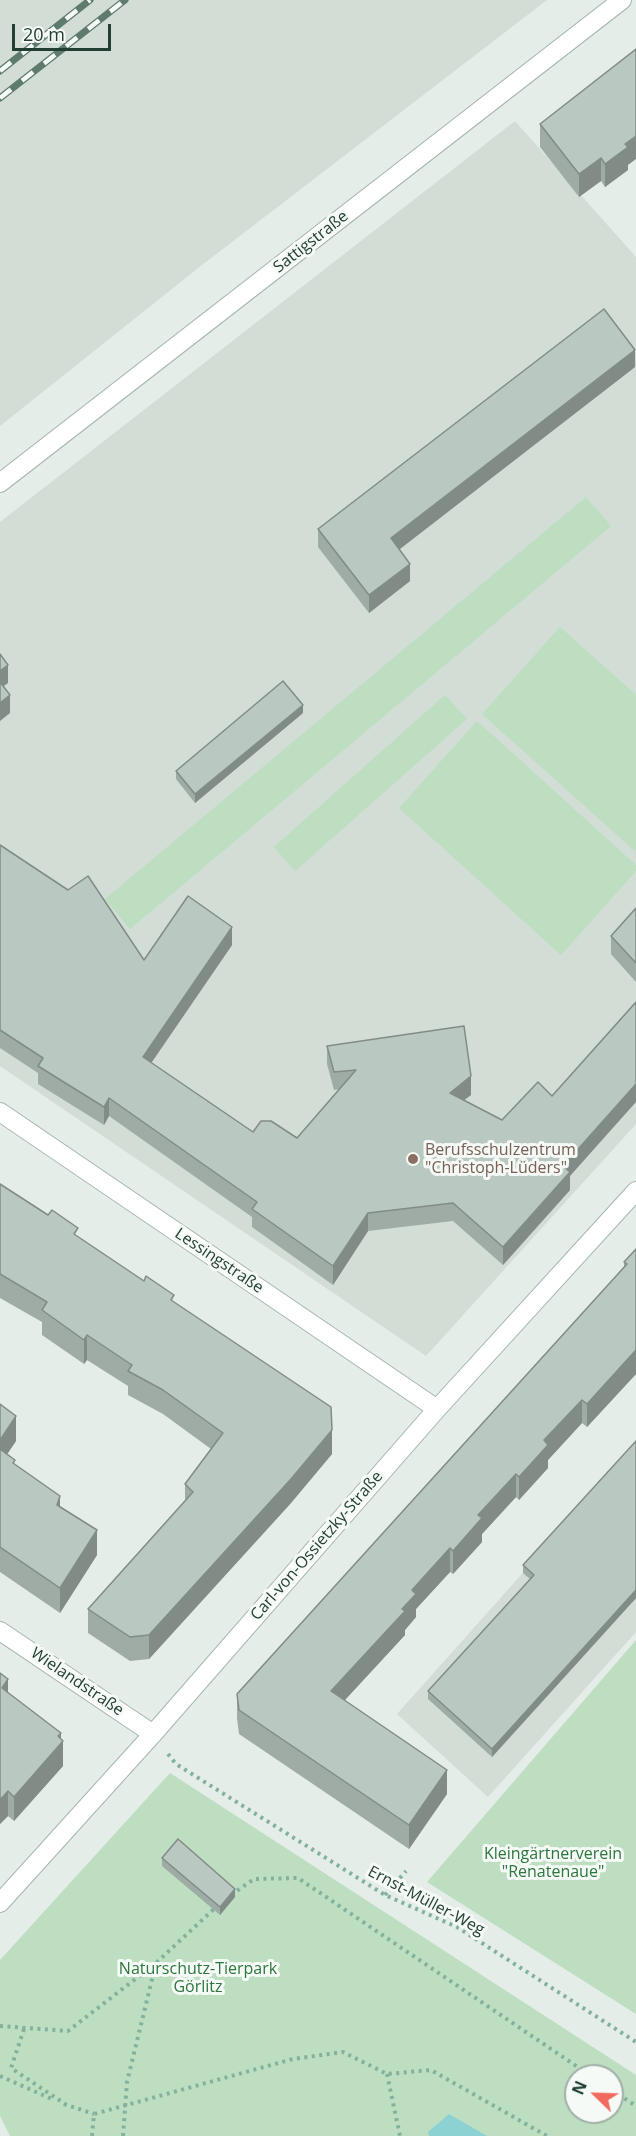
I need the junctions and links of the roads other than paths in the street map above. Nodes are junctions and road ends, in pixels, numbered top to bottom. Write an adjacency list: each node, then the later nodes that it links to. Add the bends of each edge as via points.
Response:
1 (622, 0): 4 (street, Sattigstraße)
2 (631, 0): 3 (street)
3 (636, 2)
4 (0, 483)
5 (0, 1112): 7 (street, Lessingstraße)
6 (636, 1191): 7 (street, Carl-von-Ossietzky-Straße)
7 (437, 1409): 9 (street, Carl-von-Ossietzky-Straße)
8 (0, 1631): 9 (street, Wielandstraße)
9 (153, 1734): 10 (street, Carl-von-Ossietzky-Straße)
10 (0, 1903)

